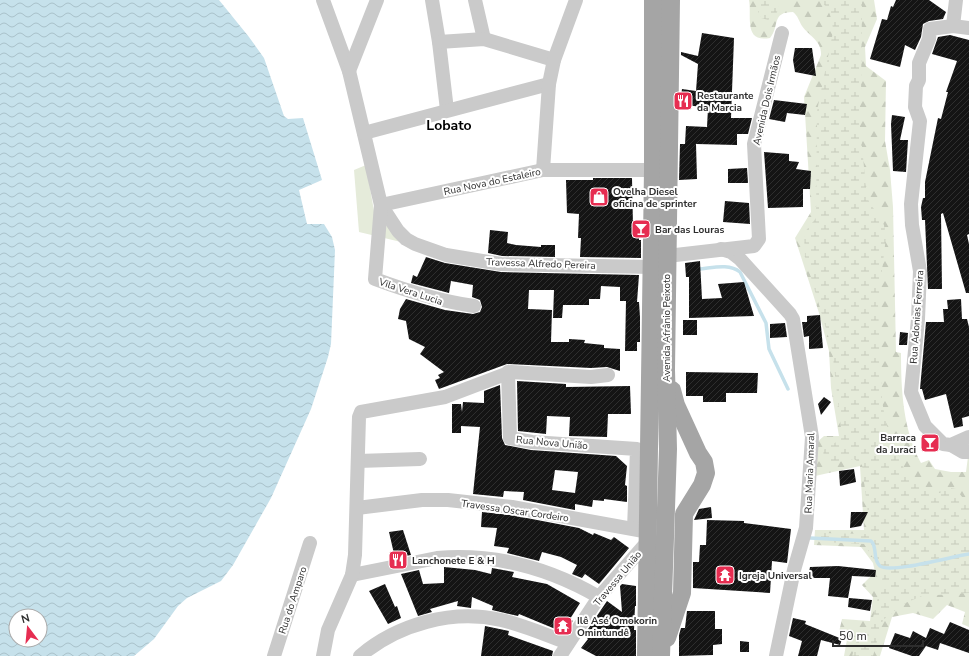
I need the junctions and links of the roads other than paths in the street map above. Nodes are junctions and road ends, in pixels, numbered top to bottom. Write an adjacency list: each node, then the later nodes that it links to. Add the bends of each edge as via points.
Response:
1 (323, 0): 15 (street, Travessa Alfredo Pereira)
2 (377, 0): 15 (street)
3 (432, 0): 13 (street)
4 (475, 0): 12 (street)
5 (576, 0): 14 (street)
6 (653, 0): 20 (main road, Avenida Afrânio Peixoto)
7 (671, 0): 23 (main road, Avenida Afrânio Peixoto)
8 (956, 0): 9 (street)
9 (953, 26): 10 (street, Rua Adonias Ferreira); 30 (street, Rua Adonias Ferreira, via 930,29 929,39 918,63 919,80 916,86 915,107 920,121 911,204 920,271 911,392 925,426 943,444)
10 (969, 28)
11 (782, 33): 22 (street, Avenida Dois Irmãos, via 754,144 759,239 754,246)
12 (484, 39): 13 (street); 14 (street)
13 (439, 42): 17 (street)
14 (554, 60): 16 (street)
15 (349, 71): 18 (street, Travessa Alfredo Pereira)
16 (549, 84): 17 (street); 19 (street)
17 (447, 110): 18 (street)
18 (364, 132): 21 (street, Travessa Alfredo Pereira)
19 (543, 170): 20 (street, Rua Nova do Estaleiro); 21 (street, Rua Nova do Estaleiro)
20 (653, 170): 24 (main road, Avenida Afrânio Peixoto)
21 (381, 205): 24 (street, Travessa Alfredo Pereira, via 406,239 446,255 501,264); 25 (street, Vila Vera Lucia, via 375,279 447,302)
22 (721, 248): 23 (street, Avenida Dois Irmãos); 48 (street, Rua Maria Amaral, via 740,259 788,309 793,319 812,438 806,528 794,570)
23 (667, 256): 26 (main road, Avenida Afrânio Peixoto)
24 (652, 267): 34 (main road, Avenida Afrânio Peixoto)
25 (474, 306)
26 (666, 370): 31 (main road, Avenida Afrânio Peixoto); 33 (main road, via 676,405)
27 (508, 372): 28 (street, via 591,377); 34 (street, Rua Nova União, via 510,438); 36 (street, via 445,397 361,412)
28 (608, 375)
29 (969, 437): 30 (street)
30 (951, 445): 32 (street, via 963,452)
31 (668, 449): 33 (main road, via 686,446); 34 (main road); 43 (main road, Avenida Afrânio Peixoto)
32 (969, 452)
33 (698, 453): 43 (main road, via 704,462 706,473 702,485 684,514 682,593)
34 (643, 454): 38 (main road, Avenida Afrânio Peixoto)
35 (420, 459): 36 (street)
36 (358, 461): 37 (street)
37 (357, 508): 38 (street, Travessa Oscar Cordeiro, via 422,500 448,500 512,507); 40 (street)
38 (644, 534): 41 (street, Travessa União); 43 (main road, Avenida Afrânio Peixoto)
39 (310, 543): 44 (street, Rua do Amparo)
40 (352, 575): 41 (street, via 451,556 478,558 520,563 566,579); 45 (street, via 331,620)
41 (599, 597): 42 (street, Travessa União)
42 (568, 643): 46 (street, via 502,620 473,616 451,617 395,632); 47 (street, Travessa União)
43 (656, 655)
44 (274, 656)
45 (323, 656)
46 (360, 656)
47 (560, 656)
48 (776, 656)

